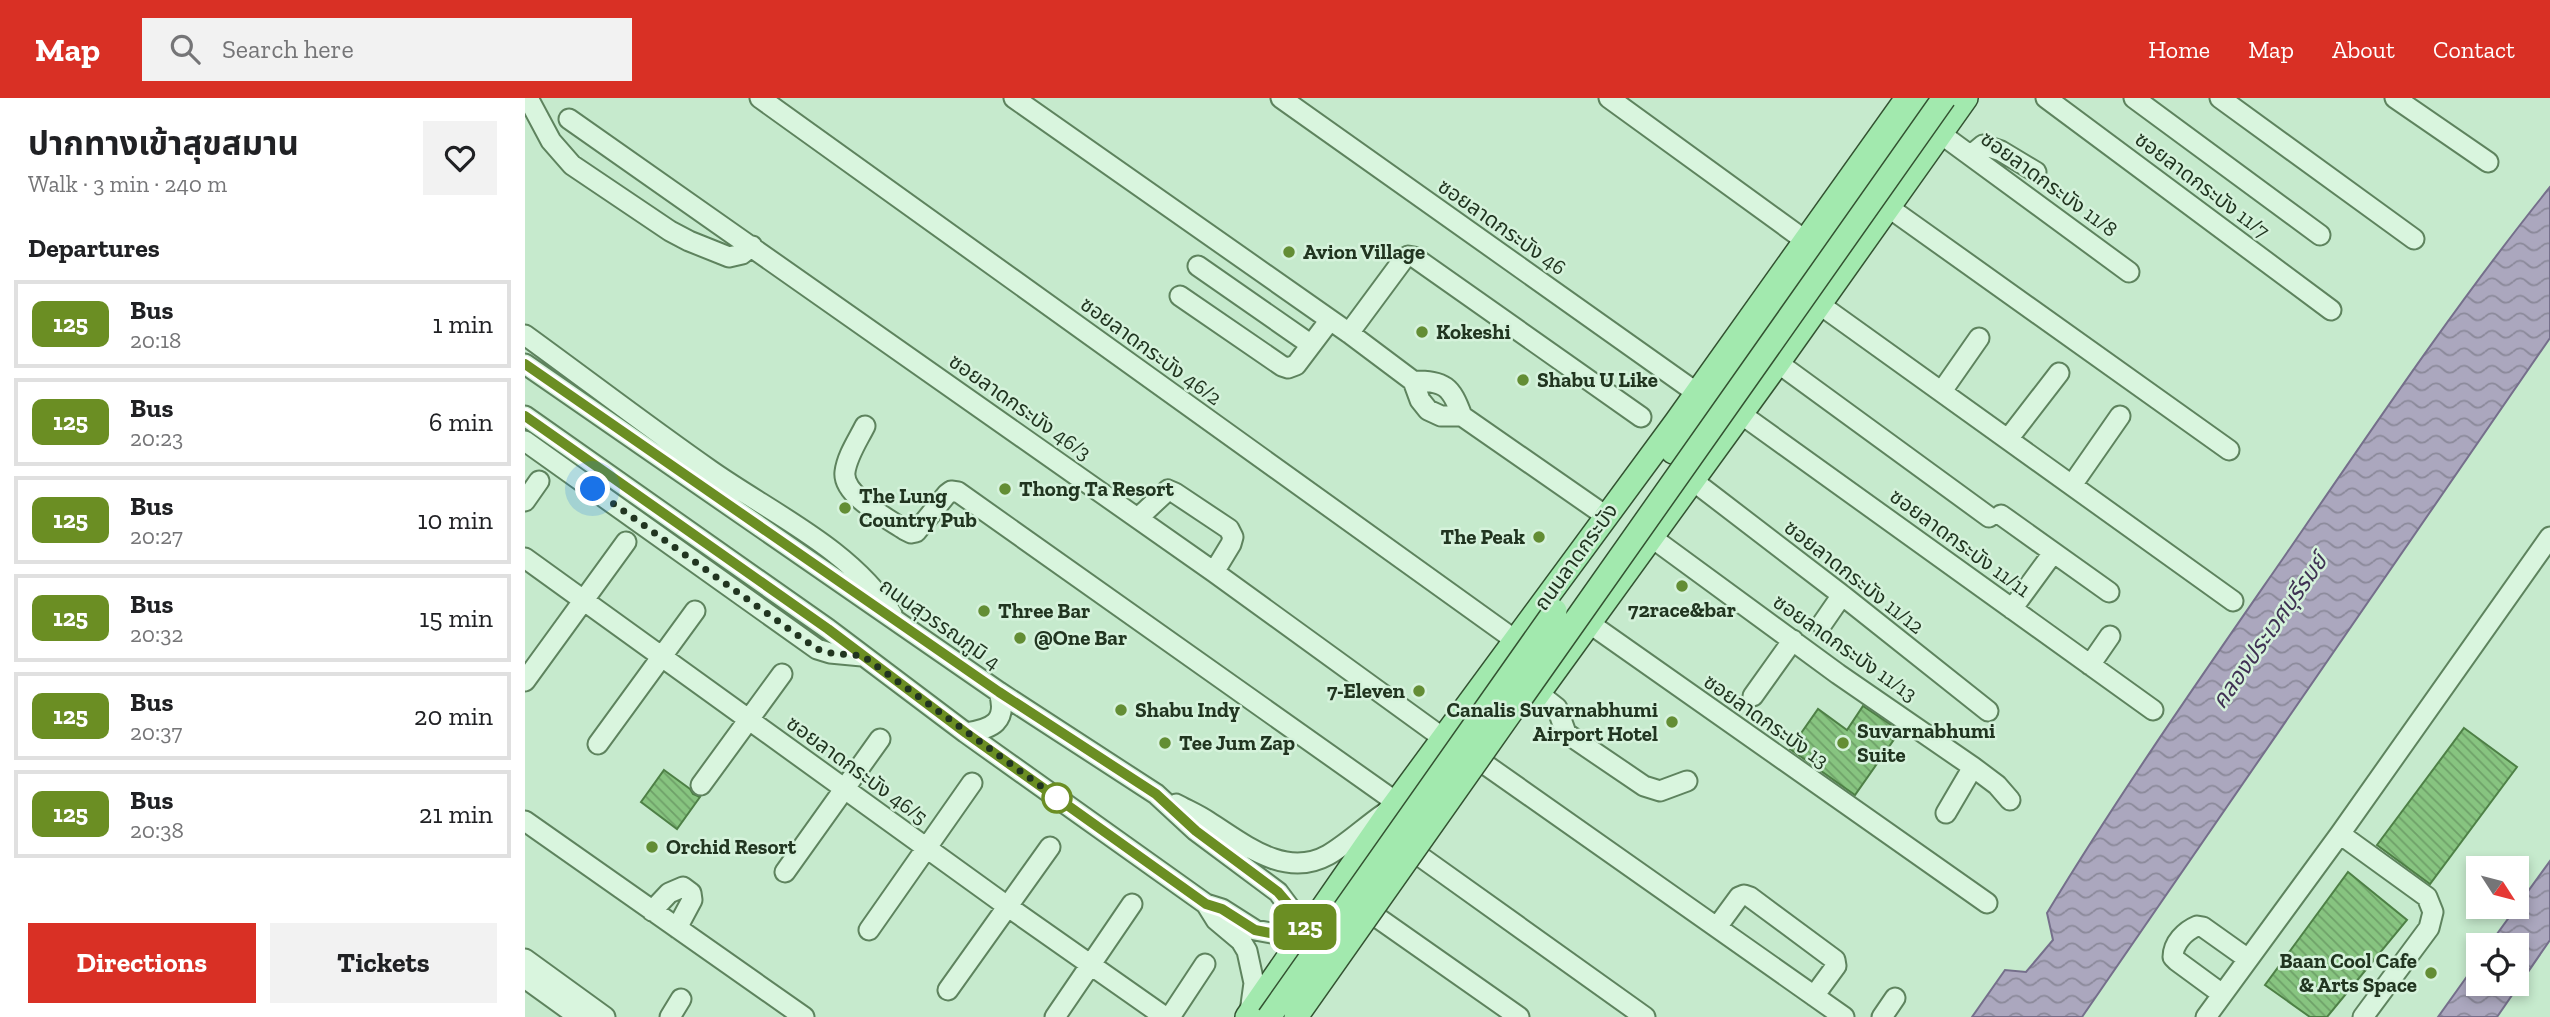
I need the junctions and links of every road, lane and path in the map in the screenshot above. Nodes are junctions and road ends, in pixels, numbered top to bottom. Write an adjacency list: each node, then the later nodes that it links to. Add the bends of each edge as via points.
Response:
1 (528, 98): 23 (street, via 551,141 572,165 670,231 729,257)
2 (760, 98): 71 (street, ซอยลาดกระบัง 46/2)
3 (1014, 98): 29 (street)
4 (1281, 98): 39 (street, ซอยลาดกระบัง 46)
5 (1609, 98): 22 (street)
6 (1907, 98): 22 (main road, ถนนลาดกระบัง)
7 (1930, 98): 124 (main road, bridge)
8 (1944, 98): 131 (main road, bridge)
9 (1966, 98): 15 (main road)
10 (2046, 98): 28 (street, ซอยลาดกระบัง 11/7)
11 (2134, 98): 20 (street)
12 (2220, 98): 21 (street)
13 (2395, 98): 17 (street)
14 (569, 119): 23 (street, ซอยลาดกระบัง 46/3)
15 (1941, 134): 16 (street, ซอยลาดกระบัง 11/8); 19 (main road)
16 (1972, 155): 18 (street, via 1983,145 1992,147); 25 (street, ซอยลาดกระบัง 11/8)
17 (2488, 162)
18 (2036, 172)
19 (1888, 207): 27 (main road); 48 (street)
20 (2320, 234)
21 (2414, 239)
22 (1806, 241): 39 (main road, ถนนลาดกระบัง)
23 (752, 246): 54 (street, ซอยลาดกระบัง 46/3)
24 (1198, 266): 33 (street)
25 (2129, 272)
26 (1179, 296): 33 (street, via 1282,366 1296,365)
27 (1819, 304): 34 (main road); 38 (street)
28 (2332, 310)
29 (1330, 320): 30 (street); 33 (street)
30 (1349, 333): 37 (street); 44 (street, via 1403,260 1414,257)
31 (525, 335): 67 (street, via 711,471 842,559 878,592)
32 (1979, 338): 38 (street)
33 (1310, 344)
34 (1778, 363): 40 (main road); 58 (street)
35 (525, 364): 67 (street, ถนนสุวรรณภูมิ 4)
36 (2059, 373): 46 (street)
37 (1413, 381): 42 (street, via 1428,410 1441,416); 42 (street, via 1446,386)
38 (1942, 391): 46 (street)
39 (1697, 393): 53 (main road, ถนนลาดกระบัง)
40 (1741, 414): 49 (main road); 65 (street, ซอยลาดกระบัง 11/11)
41 (525, 416): 74 (street)
42 (1462, 416): 53 (street)
43 (2120, 416): 51 (street)
44 (1641, 417)
45 (865, 426): 96 (street, via 847,462 845,482 851,492 916,533 947,494 958,492)
46 (2008, 439): 51 (street)
47 (525, 440): 74 (street, via 817,649)
48 (2229, 450)
49 (1692, 480): 55 (main road); 62 (street, ซอยลาดกระบัง 11/12)
50 (539, 481): 52 (street)
51 (2072, 485): 64 (street)
52 (525, 501)
53 (1606, 516): 71 (main road, ถนนลาดกระบัง)
54 (1138, 518): 60 (street, ซอยลาดกระบัง 46/3); 60 (street, via 1168,490 1229,529 1231,544)
55 (1651, 537): 68 (main road); 72 (street, ซอยลาดกระบัง 11/13)
56 (2550, 537): 99 (street)
57 (626, 542): 63 (street)
58 (2053, 553): 61 (street); 65 (street)
59 (525, 558): 63 (street, ซอยลาดกระบัง 46/5)
60 (1214, 572): 85 (street, ซอยลาดกระบัง 46/3)
61 (2109, 592)
62 (1842, 595): 69 (street); 82 (street, ซอยลาดกระบัง 11/12)
63 (583, 600): 73 (street, ซอยลาดกระบัง 46/5); 77 (street)
64 (2233, 601)
65 (2012, 609): 75 (street, ซอยลาดกระบัง 11/11)
66 (695, 611): 73 (street)
67 (896, 621): 78 (street, ถนนสุวรรณภูมิ 4)
68 (1589, 623): 79 (main road); 104 (street, ซอยลาดกระบัง 13)
69 (1822, 624)
70 (2110, 636): 75 (street)
71 (1515, 640): 85 (main road, ถนนลาดกระบัง)
72 (1793, 640): 80 (street); 89 (street, ซอยลาดกระบัง 11/13)
73 (661, 656): 83 (street, ซอยลาดกระบัง 46/5); 87 (street)
74 (863, 656): 84 (street)
75 (2090, 665): 81 (street, ซอยลาดกระบัง 11/11)
76 (782, 674): 83 (street)
77 (525, 681)
78 (999, 692): 84 (street, via 1001,713 995,723 987,730); 94 (street, ถนนสุวรรณภูมิ 4)
79 (1538, 693): 88 (main road); 90 (street, via 1557,708 1566,733 1644,786 1660,791)
80 (1753, 696)
81 (2153, 710)
82 (1988, 711)
83 (748, 720): 92 (street); 93 (street, ซอยลาดกระบัง 46/5)
84 (966, 733): 106 (street)
85 (1443, 738): 96 (main road, ถนนลาดกระบัง)
86 (880, 739): 93 (street)
87 (598, 744)
88 (1486, 765): 102 (main road); 110 (street)
89 (1973, 767): 95 (street, ซอยลาดกระบัง 11/13); 97 (street)
90 (1687, 781)
91 (972, 783): 101 (street)
92 (701, 785)
93 (843, 788): 101 (street, ซอยลาดกระบัง 46/5); 103 (street)
94 (1156, 794): 96 (street, via 1263,855 1287,862 1311,862 1328,855); 113 (street, ถนนสุวรรณภูมิ 4, via 1196,831 1278,892)
95 (2010, 800)
96 (1393, 806): 113 (main road, ถนนลาดกระบัง)
97 (1946, 813)
98 (525, 821): 108 (street)
99 (2340, 834): 114 (street); 139 (street, via 2427,897 2433,912 2429,928)
100 (1050, 847): 107 (street)
101 (925, 848): 107 (street, ซอยลาดกระบัง 46/5); 112 (street)
102 (1421, 857): 109 (main road); 135 (street)
103 (785, 872)
104 (1987, 903)
105 (1132, 904): 116 (street)
106 (1206, 904): 113 (street, via 1255,930); 124 (street, via 1247,951)
107 (1007, 906): 116 (street, ซอยลาดกระบัง 46/5); 119 (street)
108 (652, 911): 111 (street); 111 (street, via 669,893 683,887 692,900)
109 (1373, 926): 113 (street, via 1335,943); 133 (main road); 134 (street)
110 (1717, 927): 121 (street); 121 (street, via 1739,897 1760,904 1836,960)
111 (677, 928): 128 (street)
112 (869, 930)
113 (1306, 937): 124 (main road, ถนนลาดกระบัง); 132 (street, ถนนสุวรรณภูมิ 4, via 1315,961 1314,983)
114 (2248, 958): 120 (street); 120 (street, via 2197,926 2174,946 2177,961)
115 (525, 959): 126 (street)
116 (1091, 964): 129 (street); 130 (street, ซอยลาดกระบัง 46/5)
117 (1205, 964): 130 (street)
118 (525, 978): 125 (street)
119 (948, 990)
120 (2222, 994): 138 (street)
121 (1814, 996): 136 (street)
122 (1895, 998): 137 (street)
123 (681, 999): 127 (street)
124 (1255, 1016)
125 (579, 1017)
126 (605, 1017)
127 (670, 1017)
128 (804, 1017)
129 (1055, 1017)
130 (1167, 1017)
131 (1296, 1017)
132 (1302, 1017)
133 (1310, 1017)
134 (1519, 1017)
135 (1645, 1017)
136 (1844, 1017)
137 (1882, 1017)
138 (2206, 1017)
139 (2363, 1017)

